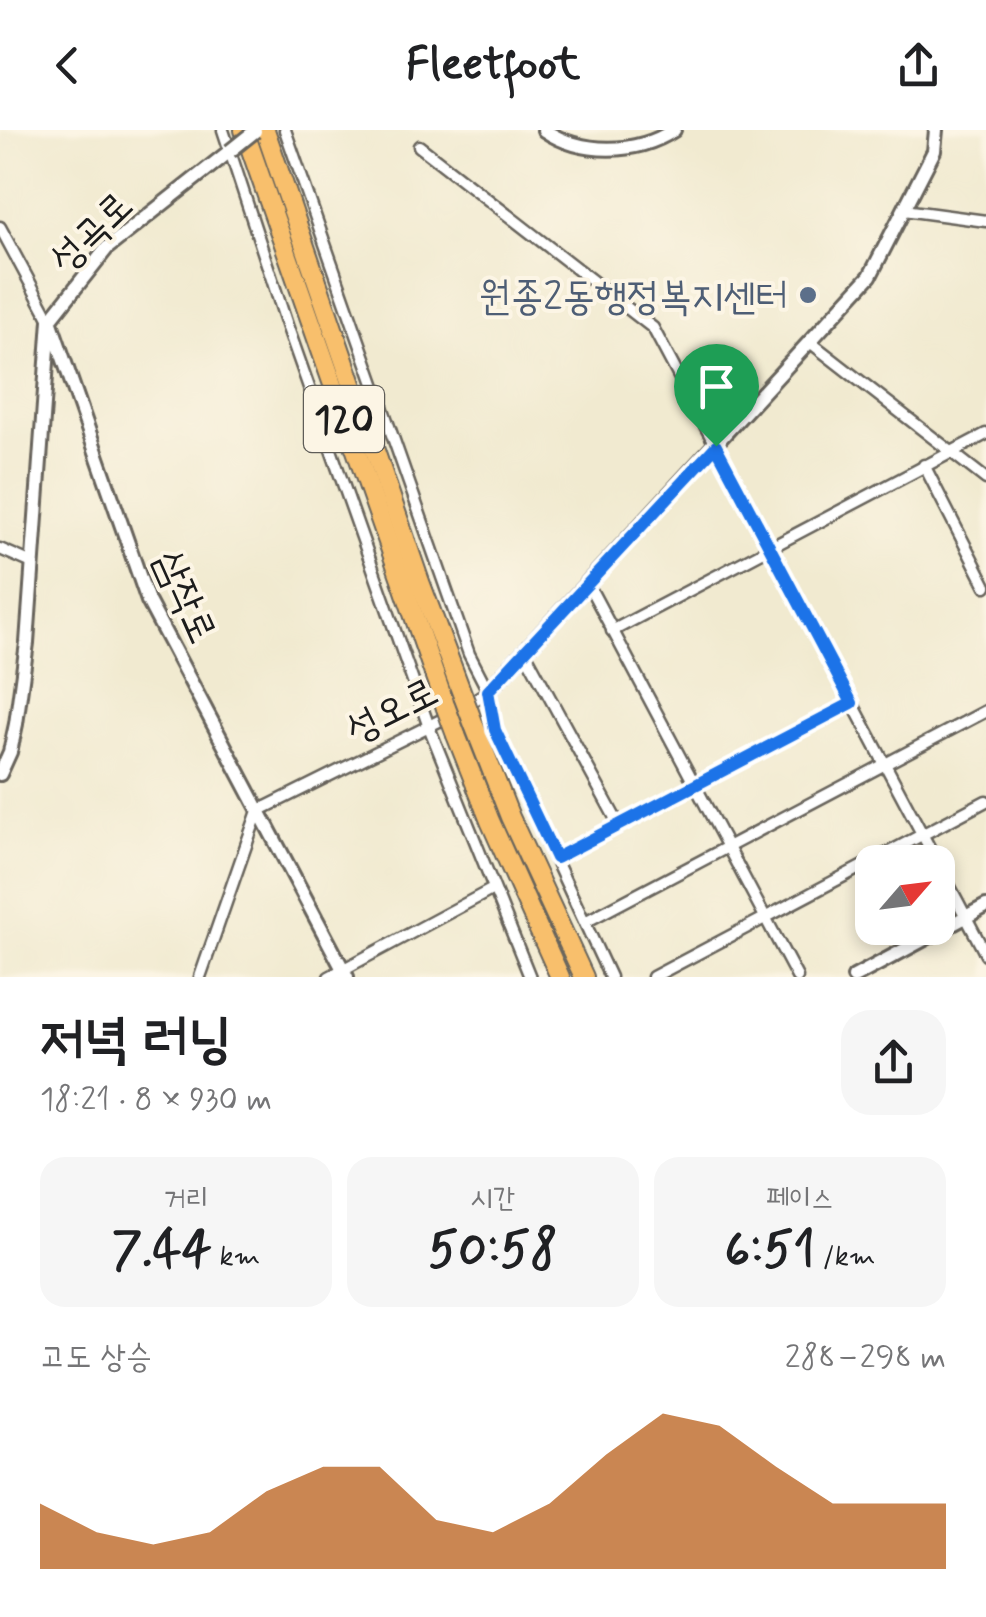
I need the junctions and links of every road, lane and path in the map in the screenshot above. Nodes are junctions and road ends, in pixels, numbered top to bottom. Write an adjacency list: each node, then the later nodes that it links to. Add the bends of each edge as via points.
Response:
1 (223, 130): 10 (street)
2 (244, 130): 54 (highway, 120, bridge, via 456,735)
3 (256, 130): 10 (street, 성곡로, bridge)
4 (265, 130): 55 (highway, 120, bridge, via 420,582 510,817)
5 (285, 130): 28 (street, via 468,654)
6 (544, 130): 7 (street, via 569,144 602,149 646,143)
7 (674, 130)
8 (936, 130): 11 (street, 성오로, via 934,150)
9 (419, 146): 17 (street, via 653,328)
10 (230, 150): 14 (street, 성곡로, via 107,248); 31 (street)
11 (904, 210): 12 (street); 15 (street, 성오로, via 870,276)
12 (986, 221)
13 (0, 227): 14 (street, 삼작로)
14 (50, 320): 23 (street, 성곡로); 37 (street, 삼작로, via 148,601)
15 (810, 342): 17 (street, 성오로); 18 (street)
16 (986, 434): 18 (street)
17 (716, 446): 21 (street); 24 (street, 성오로)
18 (952, 453): 19 (street); 20 (street)
19 (924, 465): 21 (street); 25 (street)
20 (986, 480)
21 (770, 547): 26 (street); 29 (street)
22 (0, 549): 23 (street)
23 (32, 563): 32 (street, 성곡로, via 27,642)
24 (588, 584): 26 (street); 27 (street, 성오로)
25 (986, 586)
26 (612, 631): 35 (street)
27 (525, 652): 28 (street, 성오로); 38 (street)
28 (488, 691): 31 (street, 성오로); 42 (street, via 495,730)
29 (852, 703): 33 (street); 35 (street)
30 (986, 712): 33 (street)
31 (429, 727): 37 (street, 성오로); 43 (street)
32 (6, 741): 34 (street, 성곡로)
33 (885, 765): 39 (street); 41 (street)
34 (0, 774)
35 (695, 786): 38 (street); 41 (street)
36 (986, 801): 39 (street)
37 (258, 811): 50 (street, 삼작로); 51 (street)
38 (619, 825): 42 (street)
39 (922, 835): 40 (street); 47 (street)
40 (927, 845)
41 (728, 848): 47 (street); 48 (street)
42 (556, 858): 48 (street)
43 (493, 889): 50 (street); 53 (street)
44 (955, 896): 46 (street)
45 (986, 906): 46 (street)
46 (966, 916): 49 (street); 59 (street)
47 (765, 918): 57 (street); 58 (street)
48 (585, 922): 56 (street)
49 (986, 955)
50 (345, 973): 52 (street)
51 (200, 977)
52 (328, 977)
53 (530, 977)
54 (560, 977)
55 (584, 977)
56 (610, 977)
57 (654, 977)
58 (797, 977)
59 (854, 977)

